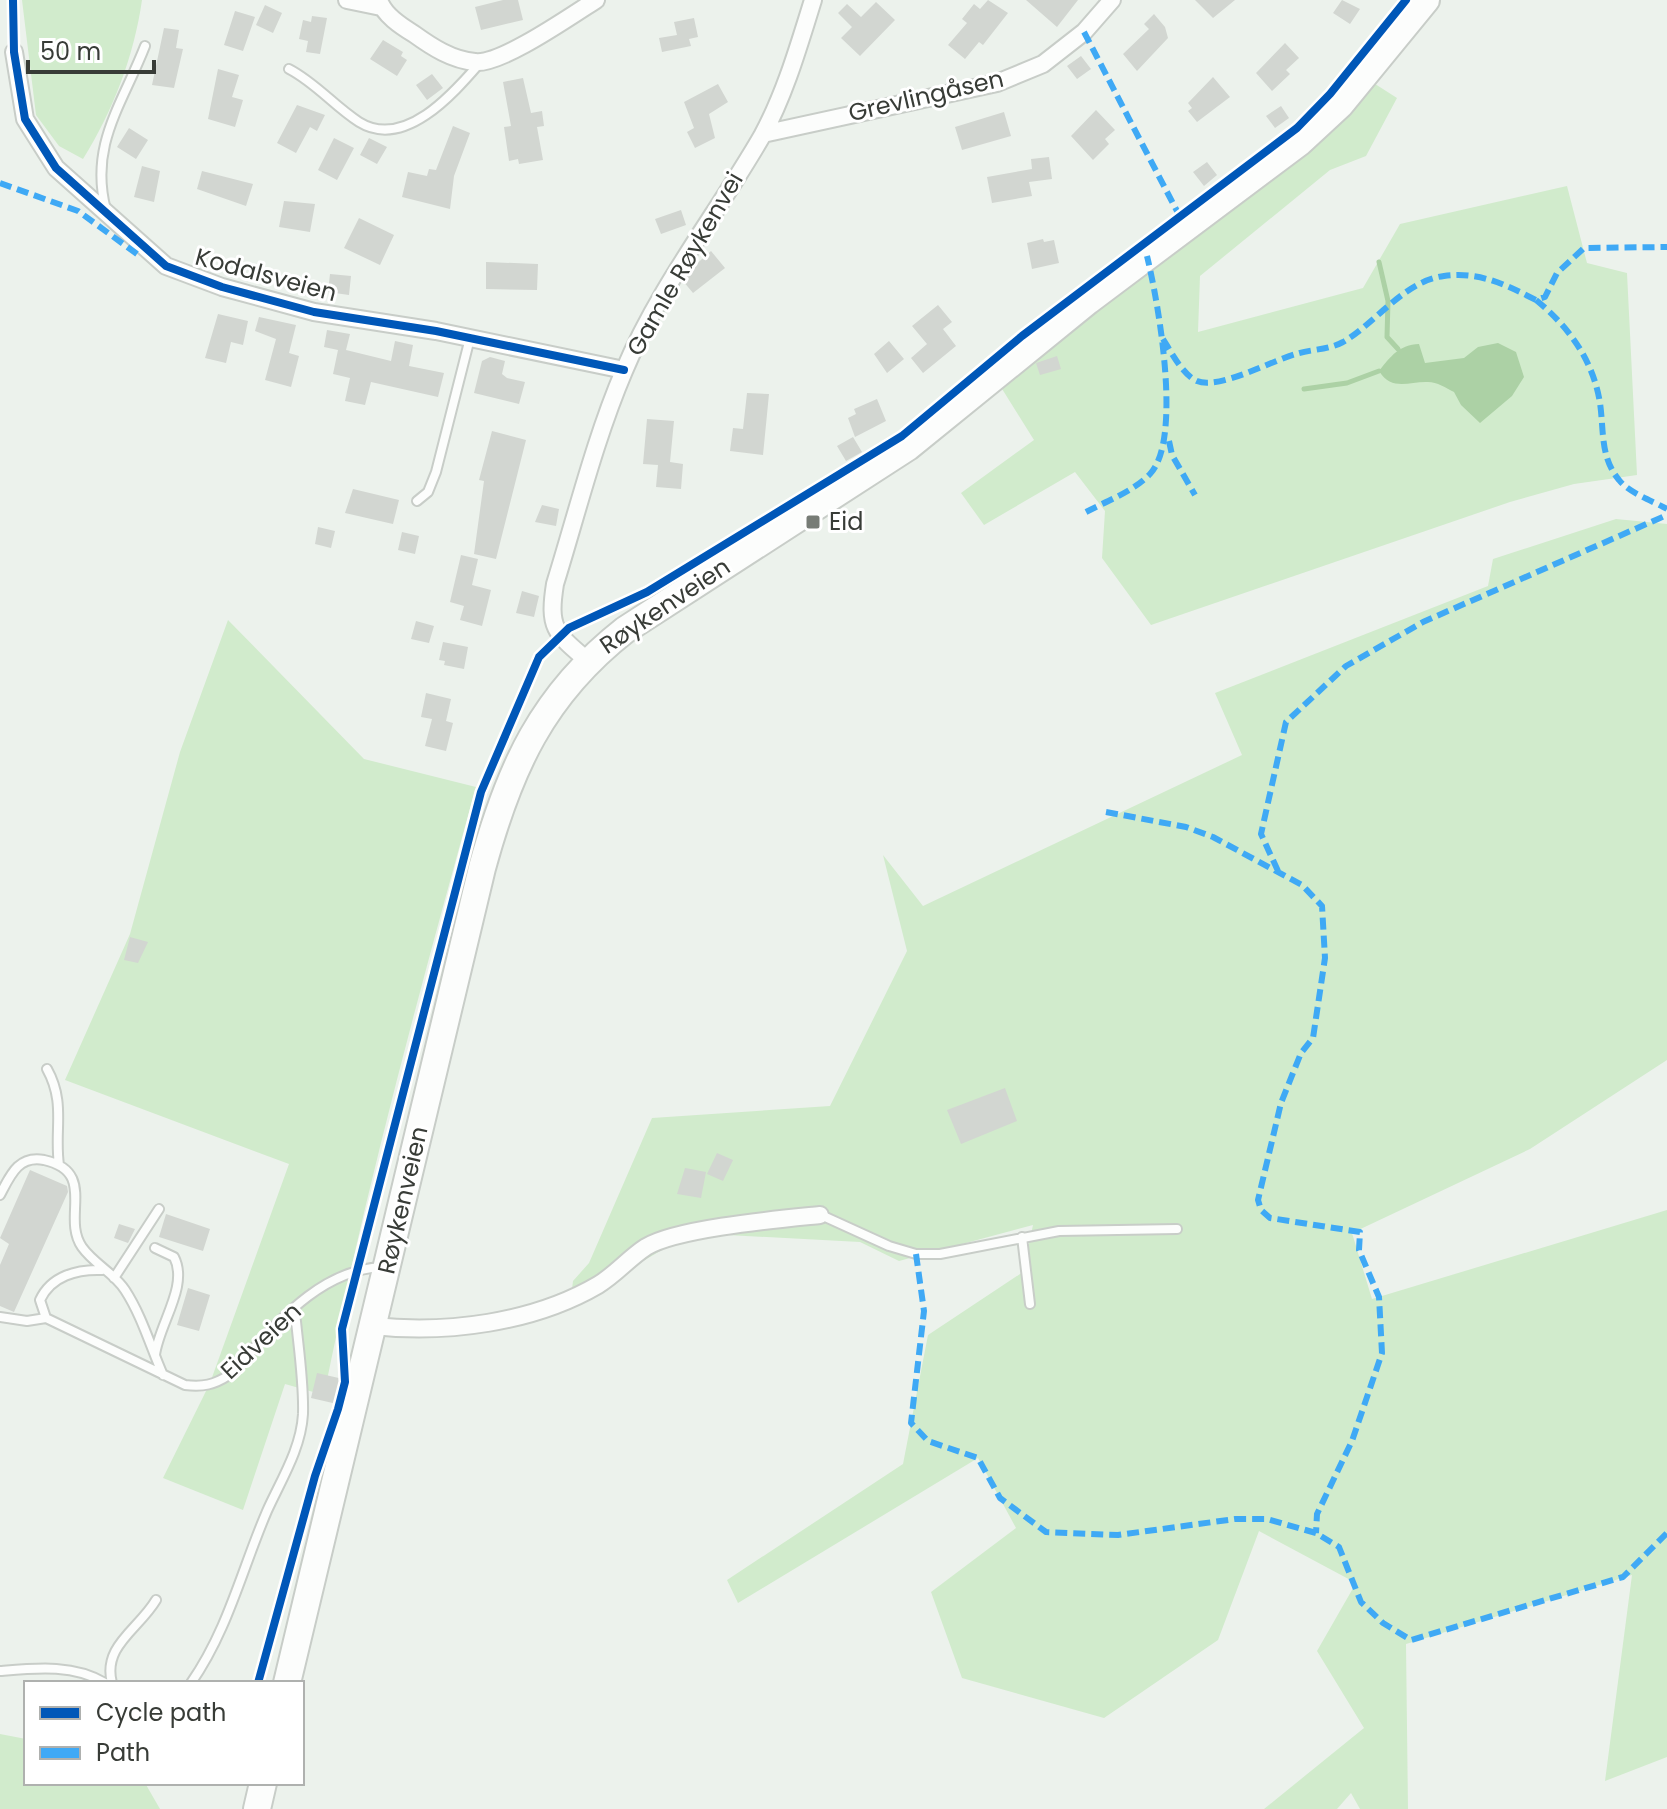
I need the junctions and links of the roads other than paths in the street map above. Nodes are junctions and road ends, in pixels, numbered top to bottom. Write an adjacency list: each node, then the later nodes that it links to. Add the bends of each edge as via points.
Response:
1 (347, 0): 6 (street)
2 (596, 0): 9 (street, via 535,39)
3 (813, 0): 11 (street, Gamle Røykenvei)
4 (1111, 0): 11 (street, Grevlingåsen, via 1084,32 1043,64 997,83)
5 (1426, 0): 16 (main road, Røykenveien, via 1340,105 1282,156 1038,340 945,420 645,615)
6 (380, 4): 9 (street, via 429,45)
7 (145, 46): 12 (lane, via 102,144 98,181)
8 (14, 52): 12 (street, Kodalsveien, via 25,119 56,168)
9 (479, 63): 10 (lane, via 439,105 413,122 383,129 359,122 321,88)
10 (289, 69)
11 (763, 134): 14 (street, Gamle Røykenvei, via 668,286)
12 (107, 214): 13 (street, Kodalsveien, via 166,266 222,287 314,312)
13 (470, 338): 14 (street, Kodalsveien); 15 (lane, via 436,472 428,492)
14 (624, 370): 16 (street, Gamle Røykenvei, via 555,584 551,612 558,636)
15 (417, 501)
16 (588, 661): 25 (main road, Røykenveien, via 538,722 502,798)
17 (47, 1069): 18 (lane, via 60,1114)
18 (59, 1165): 19 (lane, via 25,1161); 26 (lane, via 75,1186 75,1231)
19 (0, 1195)
20 (159, 1209): 27 (lane)
21 (820, 1215): 23 (lane, via 916,1254); 32 (street, via 670,1239 647,1247 595,1287 488,1325 443,1330)
22 (1177, 1229): 23 (lane, via 1059,1231)
23 (1022, 1237): 28 (lane)
24 (155, 1248): 33 (lane, via 174,1257 180,1276)
25 (387, 1267): 29 (lane, Eidveien, via 337,1276); 32 (main road, Røykenveien)
26 (102, 1270): 27 (lane); 31 (lane, via 73,1273 46,1288 40,1300)
27 (114, 1278): 33 (lane, via 134,1306)
28 (1030, 1304)
29 (295, 1311): 34 (lane, Eidveien, via 215,1384 185,1385); 39 (lane, via 303,1416 296,1448 240,1588)
30 (0, 1317): 31 (lane)
31 (46, 1318): 34 (lane, Eidveien)
32 (373, 1326): 40 (main road, Røykenveien)
33 (155, 1356): 34 (lane)
34 (163, 1376)
35 (156, 1600): 38 (lane, via 113,1650)
36 (0, 1671): 37 (lane, via 62,1668)
37 (102, 1681)
38 (112, 1681)
39 (192, 1681)
40 (287, 1681)
41 (263, 1785): 42 (main road)
42 (257, 1809)

